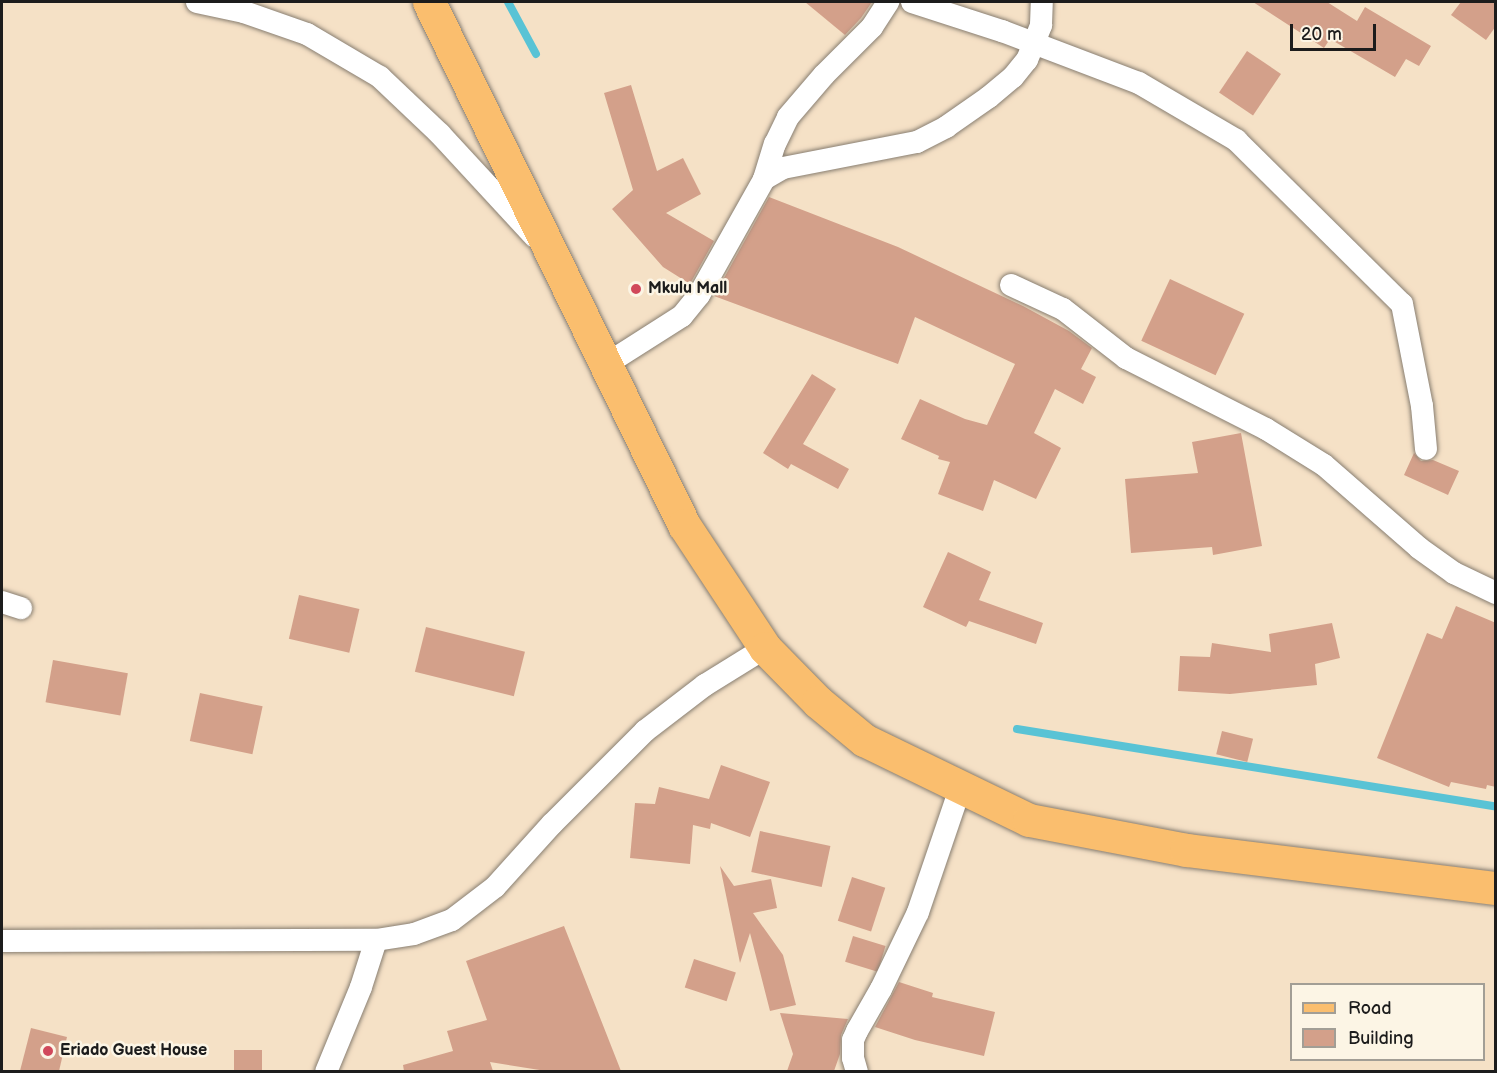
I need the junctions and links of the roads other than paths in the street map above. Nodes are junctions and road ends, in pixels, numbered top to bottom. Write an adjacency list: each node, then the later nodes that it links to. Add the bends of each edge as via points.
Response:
1 (197, 2): 8 (street, via 244,12 307,33 380,77 440,134)
2 (429, 2): 8 (main road)
3 (888, 2): 7 (street, via 872,27 788,117)
4 (912, 2): 6 (street)
5 (1042, 2): 6 (street, via 1041,25)
6 (1034, 43): 7 (street, via 1013,77 946,127 917,142 783,168); 11 (street, via 1139,83 1236,140 1392,292 1402,304 1405,316)
7 (764, 179): 10 (street, via 699,295 682,316)
8 (549, 253): 10 (main road)
9 (1011, 285): 12 (street, via 1064,309 1126,358 1266,429 1324,465 1419,548 1454,573)
10 (604, 365): 13 (main road, via 684,525)
11 (1426, 449)
12 (1496, 593)
13 (765, 648): 14 (main road, via 818,702 864,740); 16 (street, via 705,685 645,731 495,887 452,920 414,934)
14 (961, 786): 15 (main road, via 1029,820 1186,850); 19 (street, via 918,912 853,1040)
15 (1496, 888)
16 (376, 940): 17 (street); 18 (street)
17 (2, 941)
18 (326, 1071)
19 (857, 1071)

